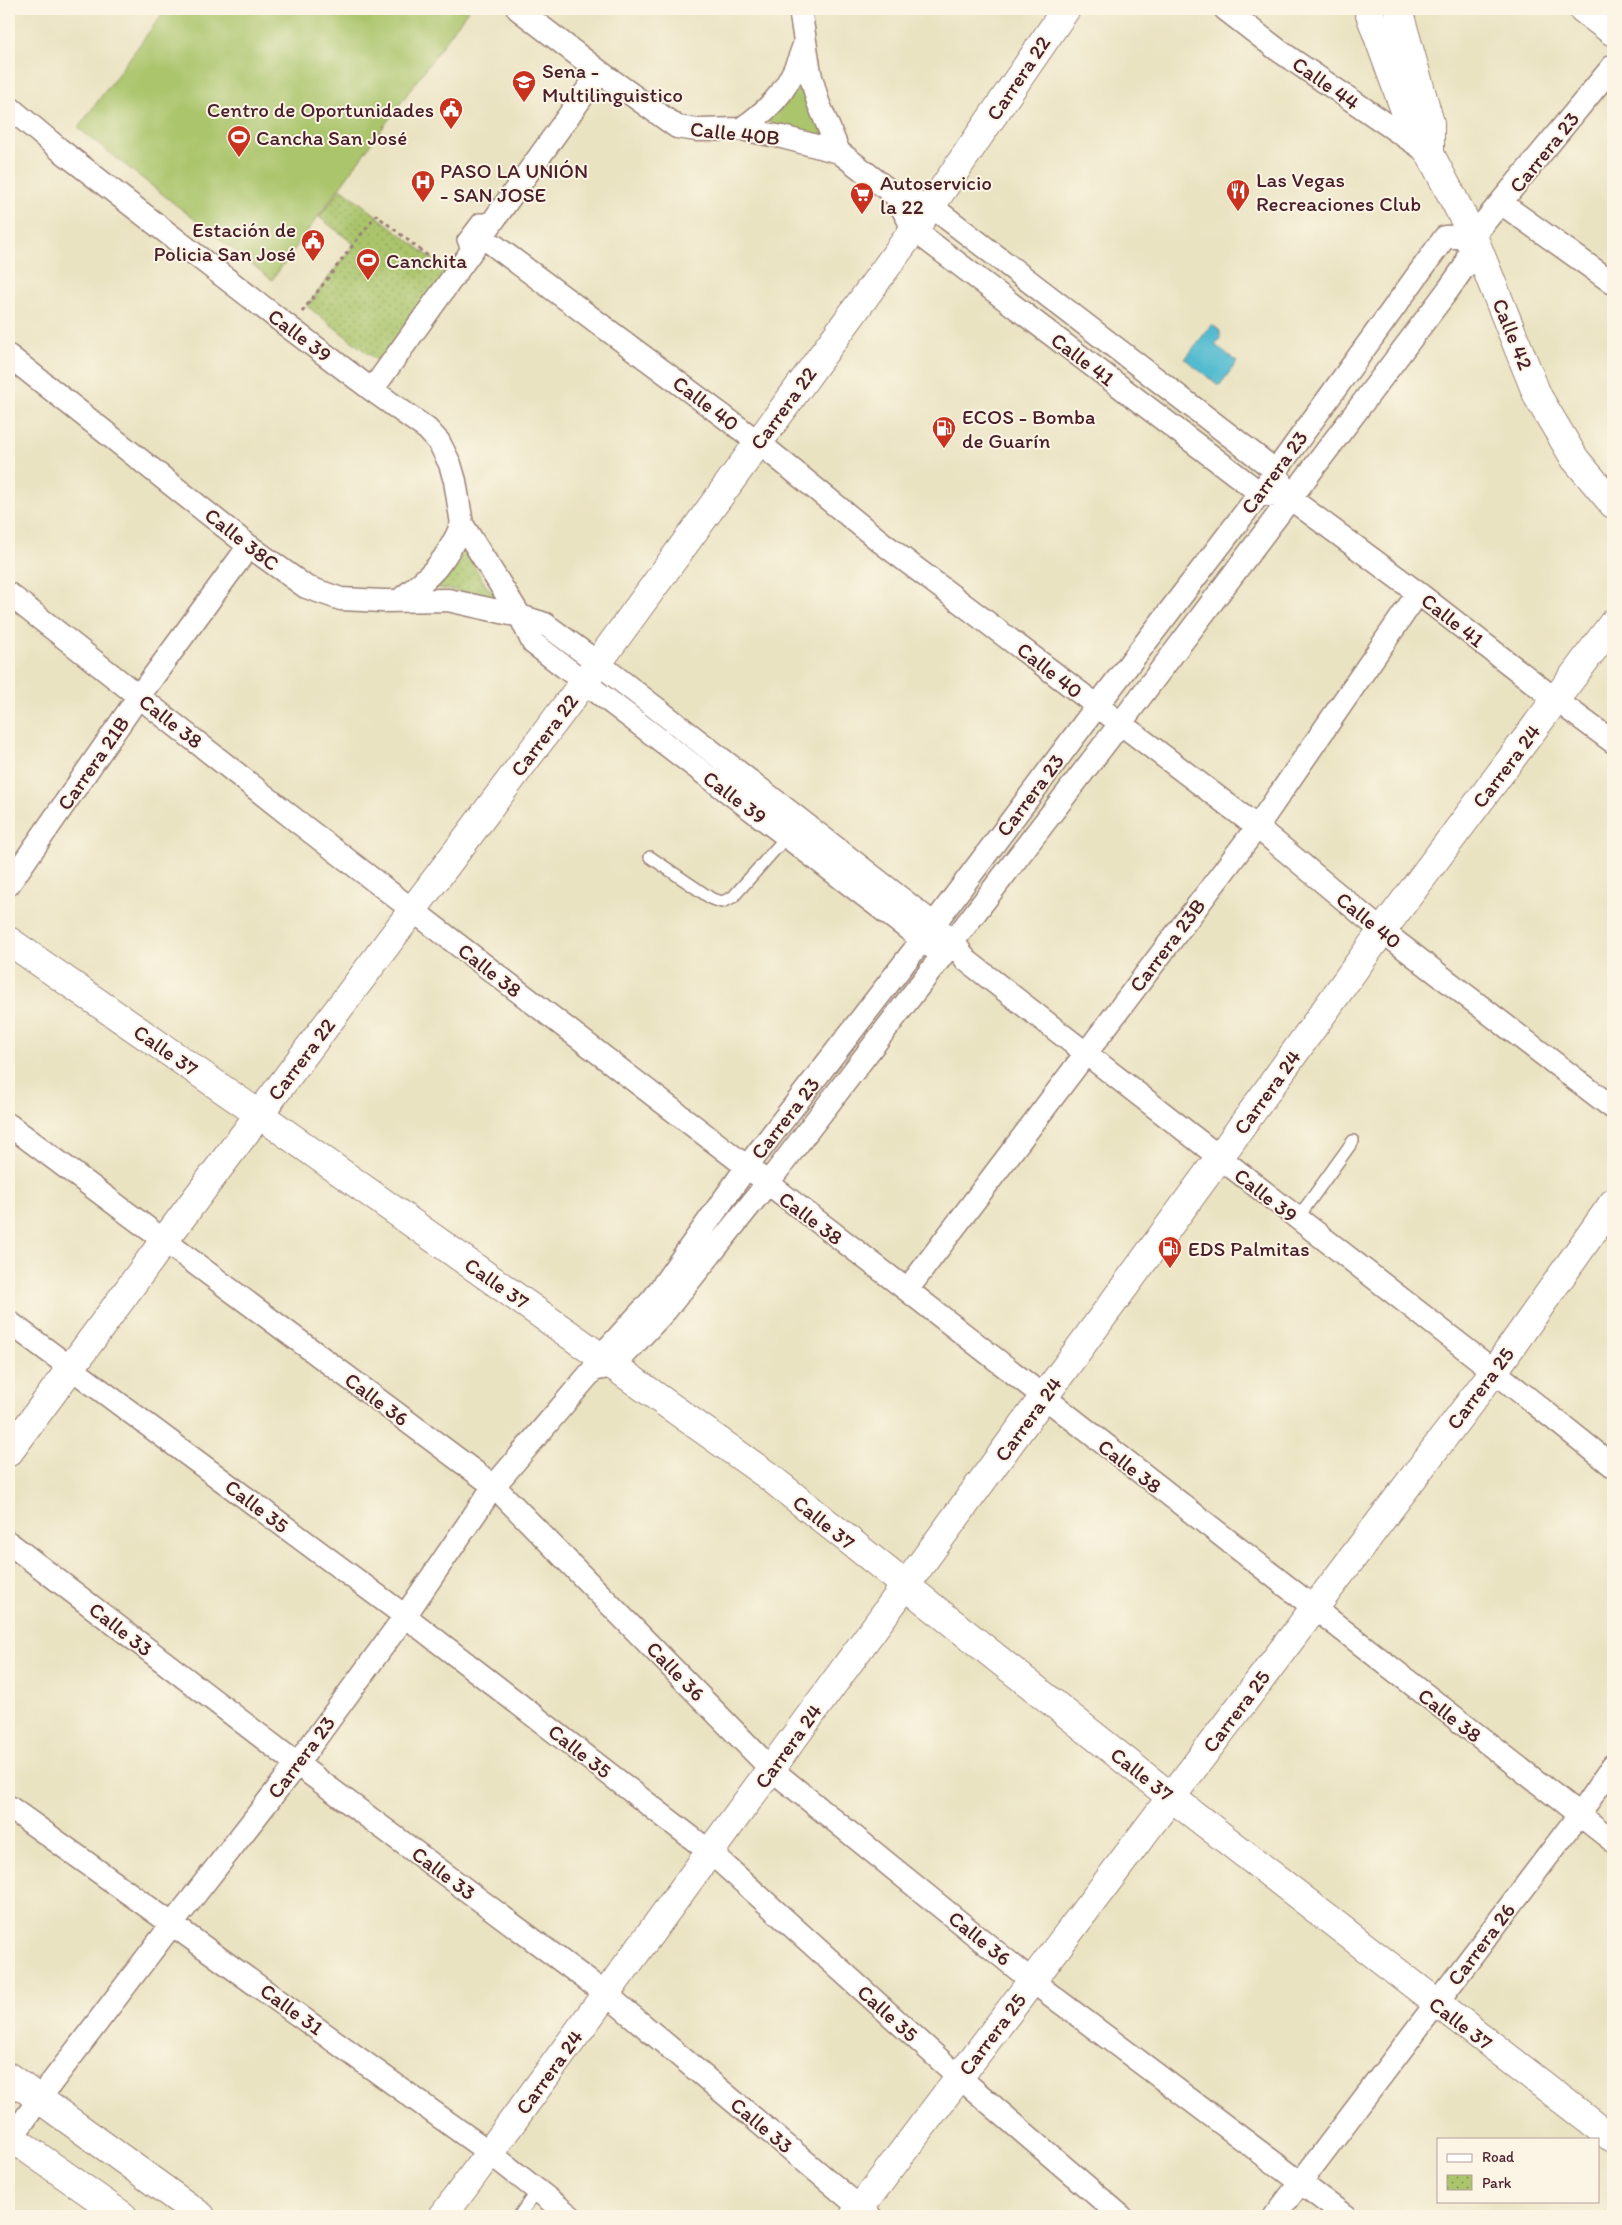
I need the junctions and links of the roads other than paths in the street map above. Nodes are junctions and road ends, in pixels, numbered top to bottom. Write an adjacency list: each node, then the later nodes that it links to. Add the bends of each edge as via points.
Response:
1 (518, 9): 13 (street, Calle 40B)
2 (800, 9): 11 (street, Calle 41)
3 (1066, 9): 20 (main road, Carrera 22)
4 (1225, 9): 17 (street, Calle 44, via 1278,50)
5 (1368, 9): 17 (main road, Calle 42, via 1412,130)
6 (1398, 9): 17 (main road, via 1430,123)
7 (1583, 9): 10 (main road)
8 (1607, 9): 9 (lane)
9 (1613, 13)
10 (1613, 32)
11 (805, 44): 15 (street, via 795,72 781,93 761,115); 16 (street, Calle 41, via 818,102)
12 (1613, 66): 19 (street, Carrera 23)
13 (600, 72): 15 (street, Calle 40B, via 677,127); 21 (street)
14 (9, 107): 28 (street, Calle 39)
15 (741, 129): 16 (street, Calle 40B, via 782,136)
16 (839, 152): 18 (street, Calle 41)
17 (1430, 154): 23 (main road, Calle 42)
18 (895, 195): 20 (street, Calle 41); 22 (street, Calle 41)
19 (1502, 203): 23 (street, Carrera 23); 26 (street)
20 (931, 206): 22 (main road, Carrera 22); 30 (street, Calle 41)
21 (496, 219): 24 (street); 25 (lane, via 479,219 463,240)
22 (914, 230): 29 (main road, Carrera 22); 31 (street, Calle 41)
23 (1473, 236): 30 (street, Carrera 23, via 1445,237); 32 (street, Carrera 23, via 1465,266); 33 (main road, Calle 42, via 1538,397 1575,459)
24 (483, 237): 25 (street); 29 (street, Calle 40)
25 (469, 257): 28 (street)
26 (1613, 283)
27 (9, 356): 35 (street, Calle 38C)
28 (372, 390): 34 (street, Calle 39, via 427,429 439,442 455,481)
29 (758, 442): 41 (main road, Carrera 22); 44 (street, Calle 40, via 881,542)
30 (1276, 471): 31 (street, Carrera 23); 32 (street, Calle 41)
31 (1260, 494): 32 (street, Calle 41); 44 (street, Carrera 23)
32 (1291, 499): 36 (street, Calle 41); 45 (street, Carrera 23)
33 (1613, 504)
34 (462, 524): 38 (street, via 441,564); 39 (street, Calle 39)
35 (249, 546): 38 (street, Calle 38C, via 306,587 323,594 360,601); 42 (street, Carrera 21B)
36 (1418, 593): 43 (street, Calle 41); 47 (street, Carrera 23B)
37 (9, 594): 42 (street, Calle 38)
38 (400, 600): 39 (street, Calle 38C, via 448,600)
39 (520, 616): 41 (street, Calle 39, via 533,643)
40 (1613, 623): 43 (main road, Carrera 24)
41 (591, 672): 48 (street, Calle 39); 51 (main road, Carrera 22); 53 (street, Calle 39)
42 (139, 696): 50 (street, Carrera 21B); 51 (street, Calle 38)
43 (1556, 700): 46 (street, Calle 41); 52 (main road, Carrera 24)
44 (1097, 706): 45 (street, Calle 40); 53 (street, Carrera 23)
45 (1120, 724): 47 (street, Calle 40); 55 (street, Carrera 23)
46 (1613, 742)
47 (1257, 827): 52 (street, Calle 40); 56 (street, Carrera 23B)
48 (786, 836): 49 (lane, via 733,897 722,902 712,899); 53 (street, Calle 39)
49 (650, 858)
50 (9, 884)
51 (413, 910): 58 (main road, Carrera 22); 62 (street, Calle 38)
52 (1382, 931): 57 (street, Calle 40); 61 (main road, Carrera 24)
53 (928, 932): 55 (street, Calle 39); 62 (street, Carrera 23)
54 (9, 941): 58 (main road, Calle 37)
55 (948, 948): 56 (street, Calle 39); 63 (street, Carrera 23)
56 (1085, 1054): 61 (street, Calle 39); 67 (street, Carrera 23B)
57 (1613, 1108)
58 (260, 1115): 66 (main road, Carrera 22); 69 (main road, Calle 37)
59 (9, 1125): 66 (street, Calle 36)
60 (1352, 1141): 65 (lane)
61 (1219, 1158): 65 (street, Calle 39); 72 (main road, Carrera 24)
62 (746, 1168): 63 (street, Calle 38); 69 (street, Carrera 23, via 653,1299)
63 (767, 1184): 67 (street, Calle 38); 69 (street, Carrera 23, via 666,1310)
64 (1613, 1203): 71 (main road, Carrera 25)
65 (1297, 1219): 71 (street, Calle 39)
66 (164, 1241): 70 (main road, Carrera 22); 75 (street, Calle 36)
67 (906, 1290): 72 (street, Calle 38)
68 (9, 1322): 70 (street, Calle 35)
69 (602, 1364): 75 (street, Carrera 23); 77 (main road, Calle 37, via 767,1475)
70 (71, 1367): 73 (main road, Carrera 22); 79 (street, Calle 35)
71 (1494, 1371): 74 (street, Calle 39); 78 (main road, Carrera 25)
72 (1043, 1398): 77 (main road, Carrera 24); 78 (street, Calle 38)
73 (9, 1452)
74 (1613, 1466)
75 (494, 1486): 79 (street, Carrera 23); 82 (street, Calle 36)
76 (9, 1542): 80 (street, Calle 33)
77 (905, 1586): 82 (main road, Carrera 24); 83 (main road, Calle 37)
78 (1314, 1609): 83 (main road, Carrera 25); 85 (street, Calle 38)
79 (405, 1616): 80 (street, Carrera 23); 87 (street, Calle 35)
80 (297, 1764): 88 (street, Carrera 23); 90 (street, Calle 33)
81 (1613, 1765): 85 (street, Carrera 26)
82 (771, 1769): 87 (main road, Carrera 24); 89 (street, Calle 36)
83 (1171, 1797): 89 (main road, Carrera 25); 91 (main road, Calle 37)
84 (9, 1807): 88 (street, Calle 31)
85 (1578, 1815): 86 (street, Calle 38); 91 (street, Carrera 26)
86 (1613, 1841)
87 (710, 1852): 90 (main road, Carrera 24); 93 (street, Calle 35)
88 (173, 1923): 94 (street, Carrera 23); 97 (street, Calle 31)
89 (1032, 1981): 93 (main road, Carrera 25); 98 (street, Calle 36)
90 (606, 1994): 97 (main road, Carrera 24); 100 (street, Calle 33)
91 (1436, 2004): 96 (main road, Calle 37); 98 (street, Carrera 26)
92 (9, 2077): 94 (main road)
93 (959, 2077): 100 (main road, Carrera 25); 106 (street, Calle 35)
94 (39, 2099): 95 (street, Carrera 23); 103 (main road)
95 (10, 2139): 102 (main road)
96 (1613, 2139)
97 (490, 2152): 99 (street, Calle 31); 101 (main road, Carrera 24)
98 (1300, 2183): 107 (street, Carrera 26); 108 (street, Calle 36)
99 (537, 2190): 104 (lane); 105 (street, Calle 31)
100 (861, 2213)
101 (448, 2214)
102 (122, 2216)
103 (201, 2216)
104 (519, 2216)
105 (570, 2216)
106 (1121, 2216)
107 (1275, 2216)
108 (1345, 2216)

